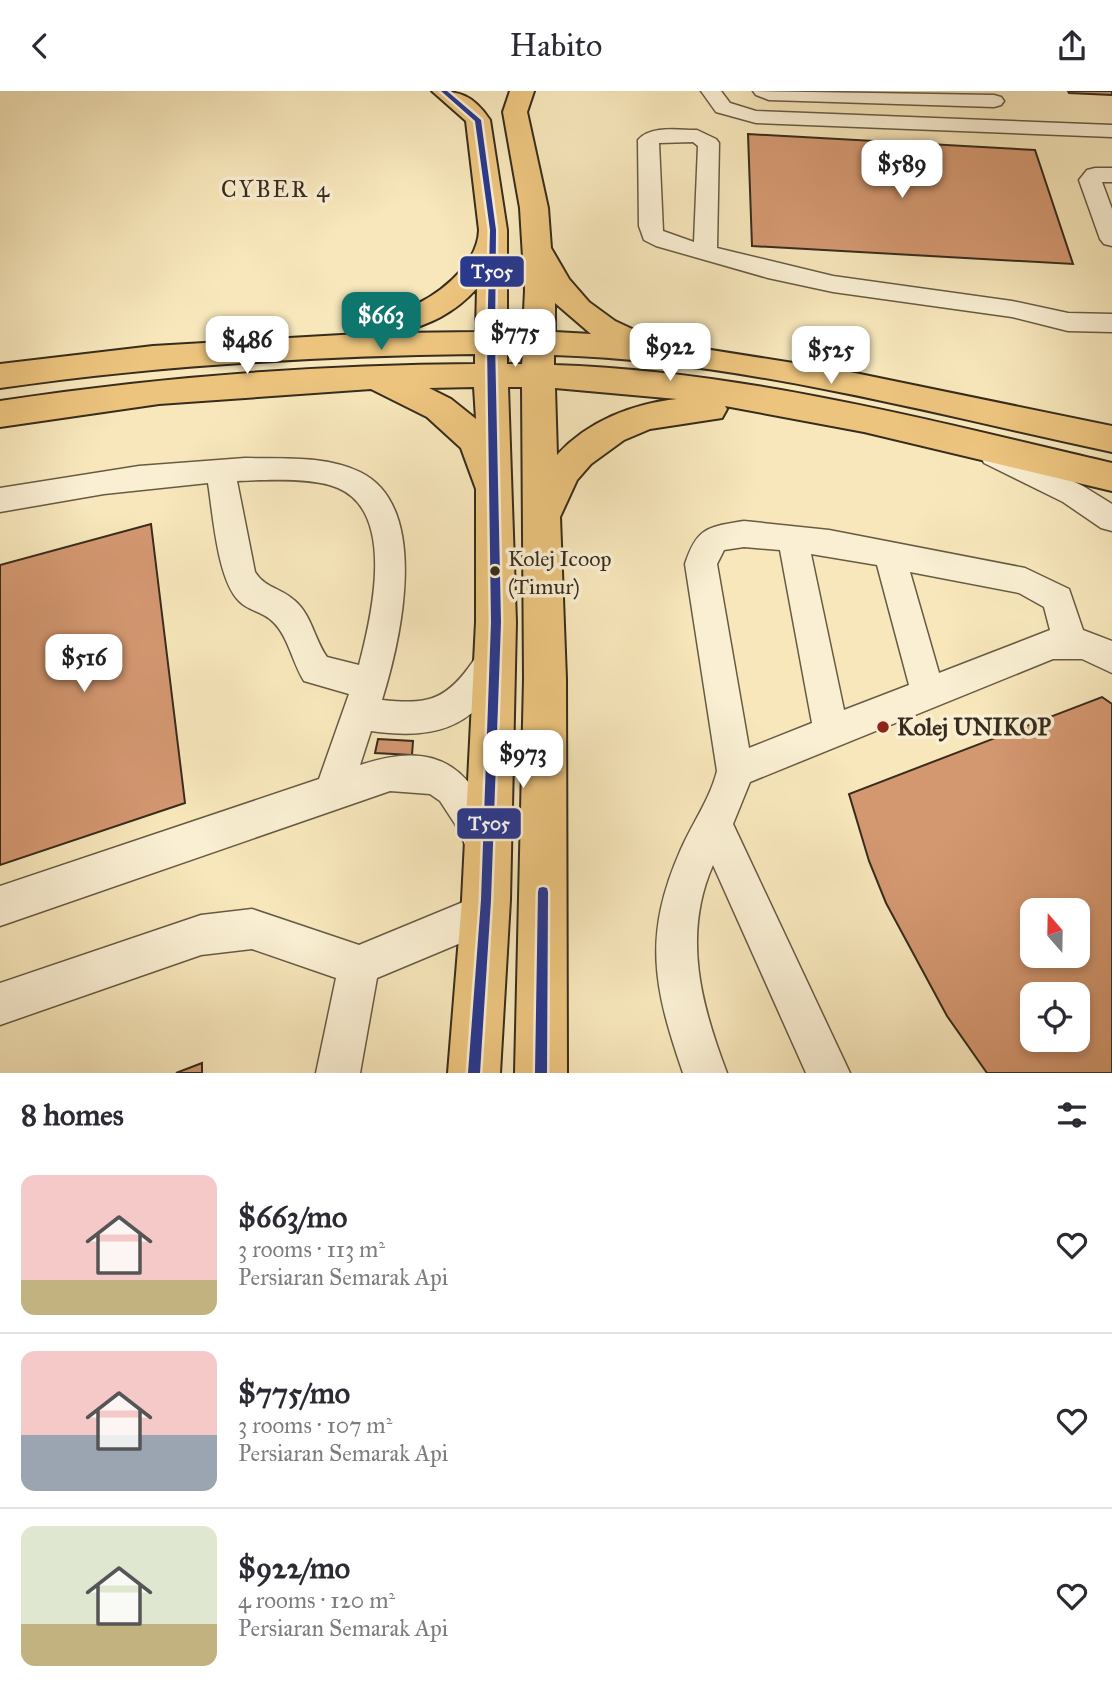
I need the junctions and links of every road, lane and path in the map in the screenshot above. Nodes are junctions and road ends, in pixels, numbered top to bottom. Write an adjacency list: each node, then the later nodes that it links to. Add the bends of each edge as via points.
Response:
1 (444, 91): 13 (main road, via 478,120)
2 (522, 91): 14 (main road, via 515,112)
3 (711, 91): 7 (lane, via 713,100 732,113)
4 (763, 91): 5 (lane)
5 (841, 96): 6 (lane); 7 (lane)
6 (992, 96): 8 (lane)
7 (847, 120): 8 (lane)
8 (1003, 126): 9 (lane)
9 (1107, 131): 10 (lane)
10 (1112, 153)
11 (1112, 175): 12 (lane, via 1095,175 1090,180)
12 (1112, 239)
13 (493, 241): 17 (main road, via 460,290 415,318); 19 (main road)
14 (537, 243): 18 (main road, via 551,277 581,314); 20 (main road)
15 (705, 251): 15 (lane, via 709,143 697,136 653,137 648,141 652,235); 16 (lane, via 832,284 1012,309 1068,322)
16 (1112, 323)
17 (202, 353): 19 (main road, via 316,346); 21 (main road)
18 (662, 354): 20 (main road); 25 (main road, via 834,382)
19 (492, 359): 20 (main road); 22 (main road); 30 (main road)
20 (538, 359): 24 (main road, via 612,380); 31 (main road)
21 (0, 376)
22 (359, 377): 23 (main road, via 158,392); 30 (main road, via 407,390 447,414 480,451)
23 (0, 414)
24 (876, 422): 26 (main road); 31 (main road, via 713,409 655,413 616,429 579,455 564,470)
25 (1112, 439)
26 (965, 442): 28 (main road); 32 (lane, via 1073,493)
27 (220, 471): 29 (lane, via 174,473); 39 (lane, via 240,573 250,592 282,609 295,624 316,670); 39 (lane, via 339,476 372,499 382,519 390,587 378,652)
28 (1112, 477)
29 (4, 505)
30 (495, 505): 36 (main road)
31 (541, 519): 51 (main road, via 545,679)
32 (1112, 519)
33 (793, 539): 34 (lane); 40 (lane); 41 (lane, via 729,535 706,548 701,564)
34 (890, 555): 35 (lane, via 1025,581 1045,590 1058,599); 38 (lane)
35 (1069, 640): 37 (lane); 38 (lane)
36 (495, 656): 39 (lane, via 459,705 439,715 398,719); 44 (main road)
37 (1112, 658)
38 (928, 693): 40 (lane)
39 (363, 698): 42 (lane)
40 (831, 732): 41 (lane)
41 (735, 771): 43 (lane, via 731,790)
42 (333, 792): 44 (lane, via 390,772 438,776 457,791); 45 (lane)
43 (713, 823): 52 (lane, via 685,889 676,927 683,998); 53 (lane)
44 (488, 850): 46 (main road)
45 (0, 906)
46 (485, 913): 47 (lane); 50 (main road)
47 (359, 965): 48 (lane, via 252,929 201,935); 49 (lane)
48 (0, 1004)
49 (338, 1073)
50 (474, 1073)
51 (541, 1073)
52 (705, 1073)
53 (828, 1073)

